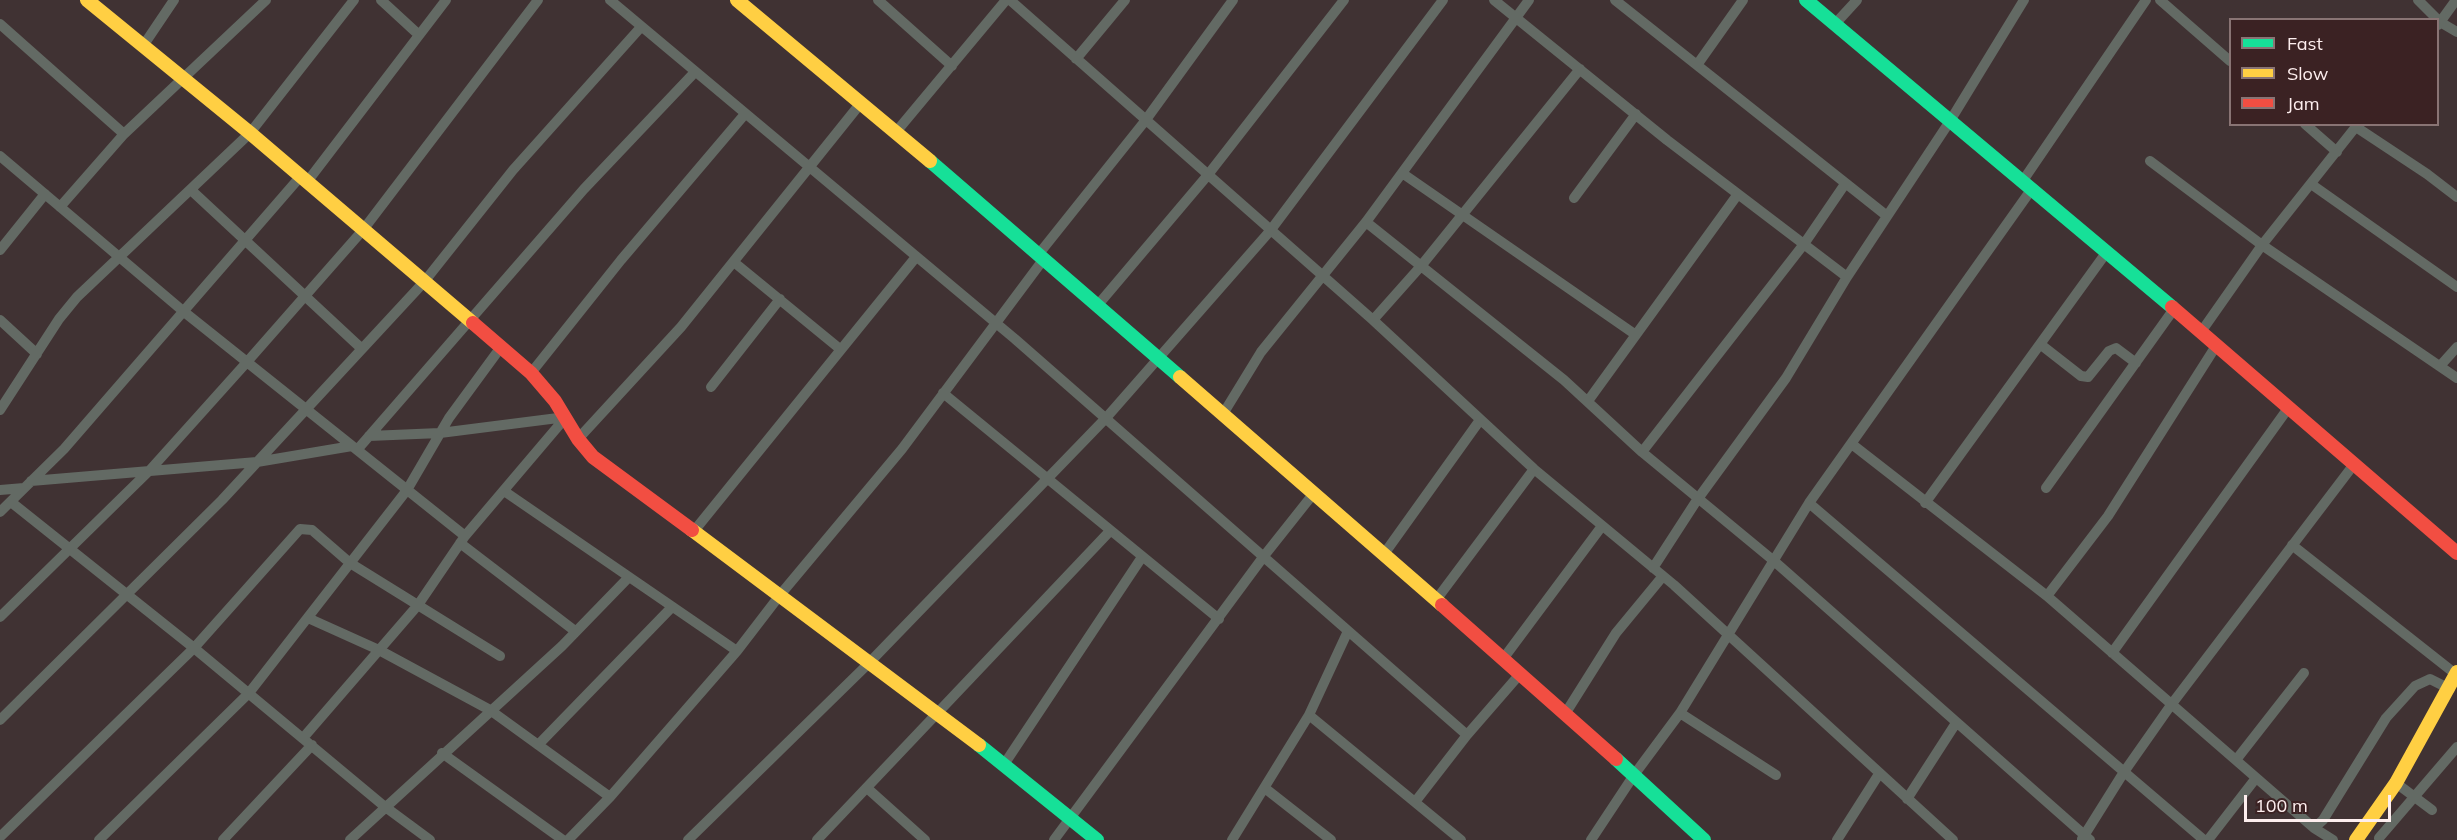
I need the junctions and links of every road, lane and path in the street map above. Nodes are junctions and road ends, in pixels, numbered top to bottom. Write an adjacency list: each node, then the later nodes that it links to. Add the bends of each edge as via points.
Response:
1 (87, 0): 35 (street)
2 (174, 0): 35 (street)
3 (266, 0): 42 (street)
4 (354, 0): 51 (street)
5 (381, 0): 34 (street)
6 (446, 0): 34 (street)
7 (538, 0): 72 (street)
8 (610, 0): 32 (street)
9 (737, 0): 43 (street)
10 (878, 0): 39 (street)
11 (1008, 0): 36 (street); 39 (street)
12 (1125, 0): 36 (street)
13 (1233, 0): 46 (street)
14 (1344, 0): 58 (street)
15 (1443, 0): 73 (street)
16 (1494, 0): 27 (street)
17 (1529, 0): 27 (street)
18 (1615, 0): 38 (street)
19 (1743, 0): 38 (street)
20 (1806, 0): 30 (street)
21 (1857, 0): 30 (street)
22 (2024, 0): 47 (street)
23 (2146, 0): 62 (street)
24 (2160, 0): 37 (street)
25 (2418, 0): 28 (street)
26 (2456, 0): 31 (street)
27 (1516, 18): 40 (street); 57 (street)
28 (2434, 18)
29 (0, 24): 52 (street)
30 (1835, 24): 47 (street)
31 (2439, 24): 33 (street)
32 (641, 27): 41 (street); 86 (street, via 513,170)
33 (2457, 32)
34 (419, 35): 59 (street)
35 (143, 46): 42 (street)
36 (1076, 59): 46 (street)
37 (2229, 60)
38 (1697, 65): 60 (street)
39 (952, 66): 50 (street)
40 (1580, 69): 45 (street); 69 (street)
41 (695, 72): 44 (street); 95 (street, via 584,189)
42 (184, 79): 51 (street); 52 (street)
43 (860, 104): 50 (street); 56 (street)
44 (746, 114): 56 (street); 110 (street)
45 (1636, 114): 65 (street); 67 (street)
46 (1145, 121): 58 (street); 81 (street)
47 (1950, 121): 62 (street); 70 (street)
48 (2307, 126): 53 (street)
49 (2357, 126): 53 (street); 66 (street)
50 (896, 132): 81 (street)
51 (250, 133): 59 (street); 63 (street)
52 (124, 134): 68 (street)
53 (2337, 152): 61 (street)
54 (0, 156): 64 (street)
55 (2150, 161): 76 (street)
56 (809, 168): 80 (street); 82 (street)
57 (1402, 173): 69 (street); 71 (street)
58 (1207, 176): 73 (street); 90 (street)
59 (304, 179): 72 (street); 74 (street)
60 (1845, 184): 70 (street); 75 (street)
61 (2311, 184): 76 (street); 87 (street)
62 (2027, 186): 78 (street); 125 (street)
63 (191, 190): 74 (street); 79 (street)
64 (45, 194): 68 (street); 77 (street)
65 (1738, 194): 75 (street); 98 (street)
66 (2457, 197)
67 (1574, 198)
68 (60, 207): 79 (street)
69 (1462, 215): 83 (street); 98 (street)
70 (1887, 216): 85 (street)
71 (1366, 222): 83 (street); 84 (street)
72 (363, 230): 86 (street); 88 (street)
73 (1270, 231): 84 (street); 106 (street)
74 (245, 242): 88 (street); 92 (street)
75 (1804, 244): 85 (street); 127 (street)
76 (2262, 245): 97 (street); 109 (street)
77 (0, 250)
78 (2106, 253): 91 (street); 99 (street)
79 (121, 257): 92 (street); 105 (street, via 77,297)
80 (916, 257): 96 (street); 104 (street)
81 (1040, 257): 90 (street); 96 (street)
82 (735, 263): 89 (street); 124 (street)
83 (1421, 266): 94 (street); 114 (street)
84 (1322, 277): 94 (street); 118 (street, via 1261,352)
85 (1847, 277): 139 (street, via 1786,378)
86 (424, 282): 95 (street); 103 (street)
87 (2457, 287)
88 (306, 295): 103 (street); 107 (street)
89 (780, 299): 104 (street); 112 (street)
90 (1097, 306): 106 (street)
91 (2174, 309): 97 (street); 108 (street)
92 (183, 311): 107 (street); 133 (street)
93 (0, 320): 105 (street)
94 (1372, 320): 121 (street)
95 (471, 322): 101 (street); 123 (street)
96 (995, 323): 113 (street); 120 (street)
97 (2201, 332): 100 (street)
98 (1636, 335): 114 (street)
99 (2040, 344): 108 (street, via 2081,376 2088,377 2116,348); 142 (street)
100 (2216, 346): 115 (street); 161 (street, via 2108,516)
101 (501, 347): 110 (street); 122 (street)
102 (2457, 347): 109 (street)
103 (362, 349): 116 (street)
104 (840, 349): 145 (street)
105 (38, 354): 117 (street)
106 (1158, 358): 118 (street); 120 (street)
107 (248, 363): 116 (street); 131 (street)
108 (2136, 363): 134 (street)
109 (2440, 366): 111 (street)
110 (531, 373): 119 (street)
111 (2457, 378)
112 (711, 387)
113 (943, 393): 132 (street); 159 (street, via 895,458)
114 (1588, 401): 127 (street)
115 (2289, 407): 129 (street); 174 (street)
116 (306, 409): 126 (street); 128 (street)
117 (0, 410)
118 (1222, 414): 138 (street)
119 (566, 417): 122 (street); 124 (street); 137 (street)
120 (1106, 418): 132 (street); 153 (street)
121 (1480, 420): 130 (street); 151 (street)
122 (440, 433): 123 (street); 136 (street)
123 (369, 436): 126 (street)
124 (578, 439): 145 (street, via 593,457)
125 (1853, 445): 141 (street); 142 (street)
126 (354, 448): 128 (street); 136 (street)
127 (1642, 452): 139 (street)
128 (257, 462): 131 (street); 160 (street)
129 (2355, 463): 148 (street); 150 (street)
130 (1534, 469): 144 (street); 162 (street)
131 (150, 470): 133 (street); 149 (street)
132 (1047, 480): 146 (street); 177 (street)
133 (28, 485): 135 (street); 140 (street)
134 (2046, 488)
135 (0, 490)
136 (407, 490): 147 (street); 155 (street)
137 (504, 491): 147 (street); 158 (street)
138 (1314, 493): 151 (street); 153 (street)
139 (1697, 500): 154 (street); 156 (street)
140 (11, 501): 143 (street); 149 (street)
141 (1809, 503): 154 (street); 199 (street)
142 (1924, 503): 161 (street)
143 (0, 512)
144 (1602, 526): 156 (street); 176 (street)
145 (694, 531): 159 (street)
146 (1110, 531): 152 (street); 185 (street)
147 (462, 539): 163 (street); 169 (street)
148 (2292, 545): 180 (street); 183 (street)
149 (71, 549): 160 (street); 165 (street)
150 (2457, 553)
151 (1384, 554): 162 (street)
152 (1142, 556): 167 (street); 198 (street)
153 (1264, 556): 167 (street); 168 (street)
154 (1774, 561): 170 (street); 190 (street)
155 (350, 563): 163 (street); 166 (street); 171 (street, via 312,530 300,529)
156 (1653, 568): 157 (street)
157 (1663, 576): 170 (street); 187 (street, via 1616,633)
158 (629, 577): 164 (street); 169 (street)
159 (780, 595): 173 (street); 177 (street)
160 (128, 596): 171 (street); 189 (street)
161 (2047, 596): 174 (street)
162 (1436, 600): 176 (street)
163 (418, 605): 172 (street); 175 (street)
164 (672, 607): 173 (street); 193 (street)
165 (0, 617)
166 (308, 618): 172 (street); 182 (street)
167 (1219, 619): 213 (street)
168 (1347, 631): 188 (street); 191 (street)
169 (575, 632): 184 (street)
170 (1727, 636): 186 (street); 200 (street)
171 (194, 648): 182 (street); 215 (street)
172 (379, 650): 184 (street); 192 (street)
173 (737, 651): 207 (street)
174 (2112, 653): 183 (street)
175 (500, 656)
176 (1503, 659): 179 (street)
177 (868, 664): 185 (street); 223 (street)
178 (2304, 673): 197 (street)
179 (1520, 674): 187 (street); 191 (street)
180 (2457, 674): 181 (street)
181 (2451, 689): 204 (street); 214 (street, via 2430,679 2415,686 2386,718 2323,820)
182 (249, 693): 192 (street); 218 (street)
183 (2171, 705): 197 (street); 199 (street)
184 (490, 710): 193 (street); 196 (street)
185 (939, 713): 198 (street); 205 (street)
186 (1680, 713): 201 (street); 202 (street)
187 (1565, 714): 201 (street)
188 (1309, 715): 206 (street); 210 (street)
189 (0, 720)
190 (1956, 723): 209 (street); 216 (street)
191 (1467, 735): 210 (street)
192 (303, 738): 194 (street)
193 (538, 745): 207 (street)
194 (312, 746): 211 (street); 219 (street)
195 (2457, 747): 208 (street)
196 (442, 753): 211 (street); 222 (street)
197 (2236, 760): 203 (street)
198 (1003, 766): 213 (street)
199 (2124, 772): 216 (street); 235 (street)
200 (1879, 774): 209 (street); 233 (street)
201 (1634, 775): 231 (street); 232 (street)
202 (1776, 775)
203 (2256, 777): 214 (street); 235 (street)
204 (2396, 783): 208 (street); 237 (street)
205 (867, 788): 224 (street); 225 (street)
206 (1266, 789): 228 (street); 229 (street)
207 (610, 797): 222 (street)
208 (2415, 797): 212 (street); 217 (street)
209 (1907, 799): 234 (street)
210 (1415, 802): 230 (street)
211 (384, 806): 220 (street); 221 (street)
212 (2432, 810)
213 (1069, 819): 226 (street); 227 (street)
214 (2314, 828): 236 (street)
215 (0, 837)
216 (2086, 838)
217 (2379, 838)
218 (99, 840)
219 (223, 840)
220 (350, 840)
221 (430, 840)
222 (566, 840)
223 (688, 840)
224 (817, 840)
225 (925, 840)
226 (1053, 840)
227 (1097, 840)
228 (1232, 840)
229 (1331, 840)
230 (1461, 840)
231 (1591, 840)
232 (1704, 840)
233 (1837, 840)
234 (1953, 840)
235 (2206, 840)
236 (2333, 840)
237 (2356, 840)

